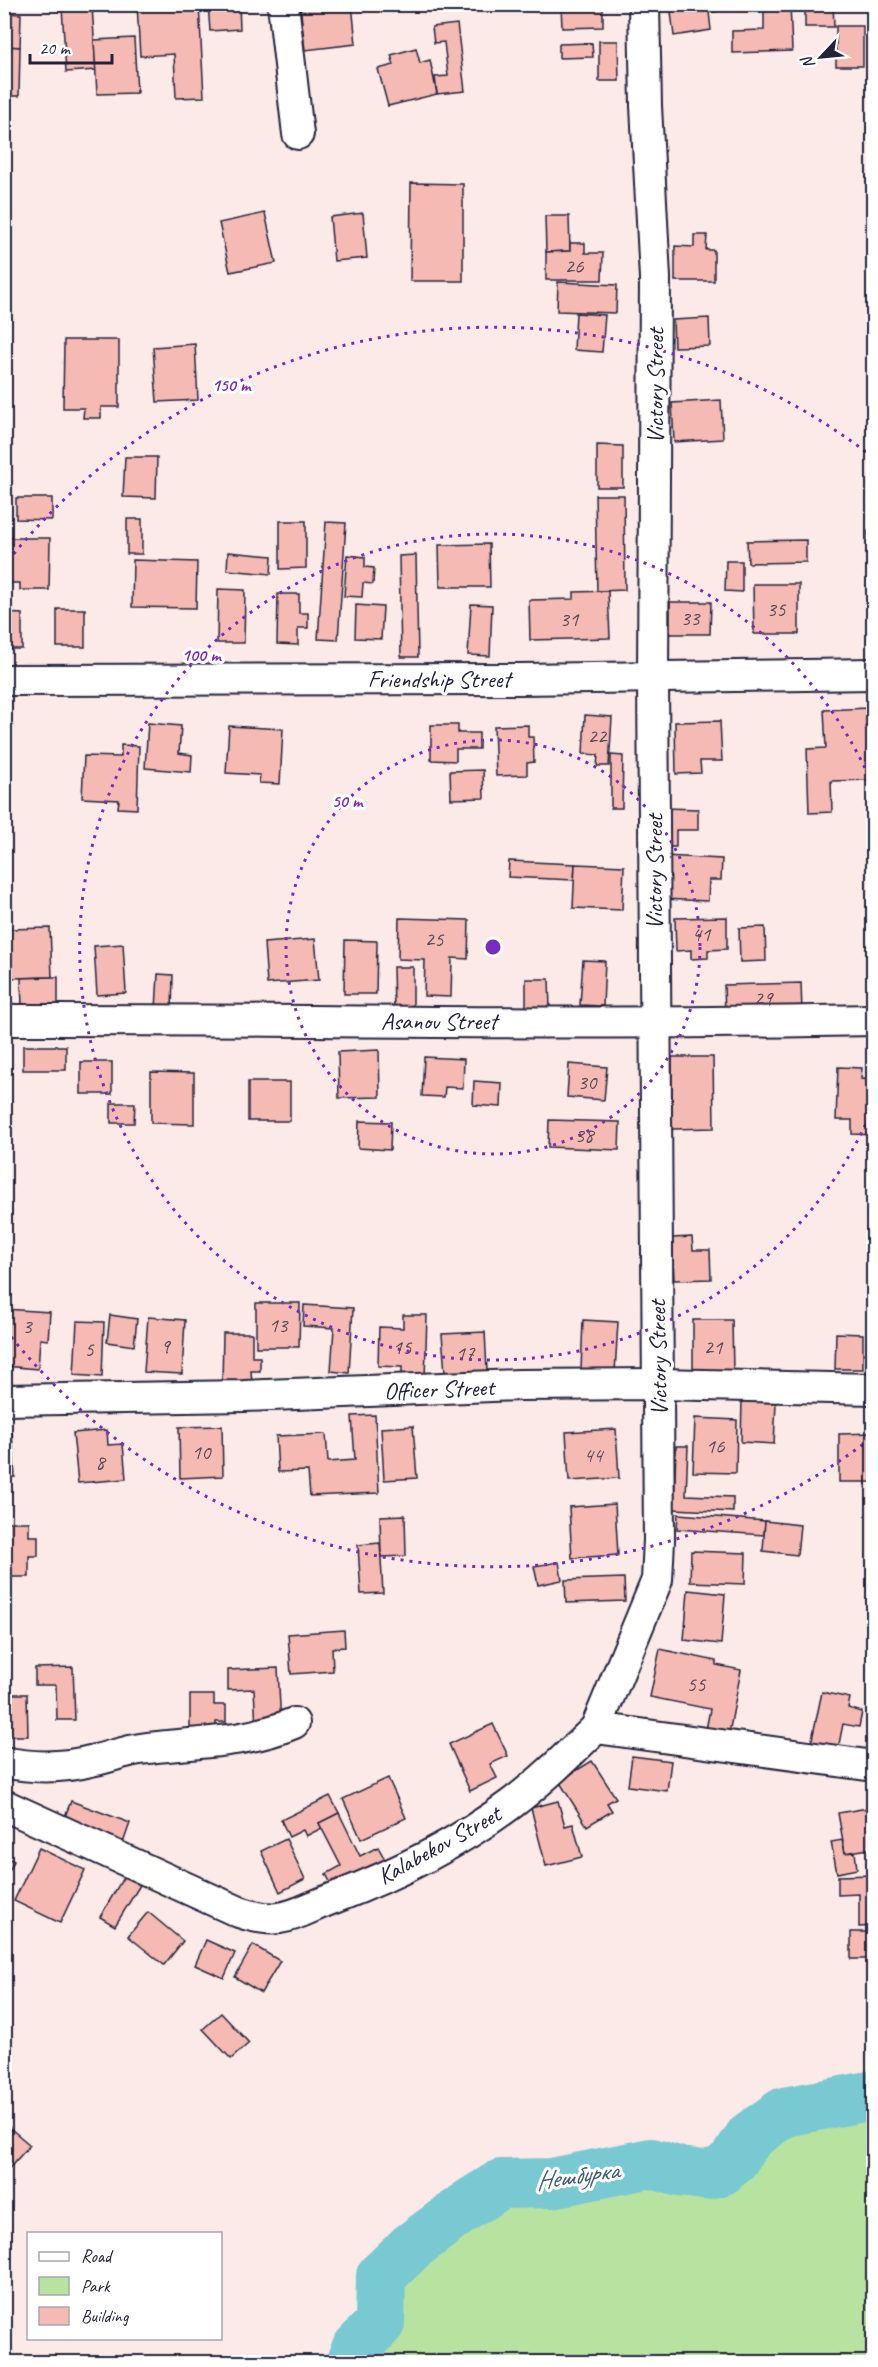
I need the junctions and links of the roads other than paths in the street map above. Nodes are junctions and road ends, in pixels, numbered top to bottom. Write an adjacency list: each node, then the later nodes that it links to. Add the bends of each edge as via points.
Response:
1 (283, 4): 3 (street)
2 (644, 4): 5 (street, Victory Street, via 655,278)
3 (298, 134)
4 (873, 674): 5 (street, Friendship Street)
5 (653, 678): 6 (street, Friendship Street); 9 (street, Victory Street)
6 (4, 680)
7 (4, 1020): 9 (street, Asanov Street)
8 (873, 1020): 9 (street, Asanov Street)
9 (654, 1024): 10 (street, Victory Street)
10 (659, 1384): 11 (street, Officer Street); 12 (street, Officer Street); 14 (street, Victory Street, via 657,1580)
11 (873, 1389)
12 (4, 1400)
13 (294, 1723): 15 (street, via 238,1740 137,1749 59,1768)
14 (596, 1728): 16 (street); 17 (street, Kalabekov Street, via 517,1799 451,1844 375,1882 281,1920 264,1920 239,1912)
15 (4, 1762)
16 (873, 1766)
17 (4, 1805)

